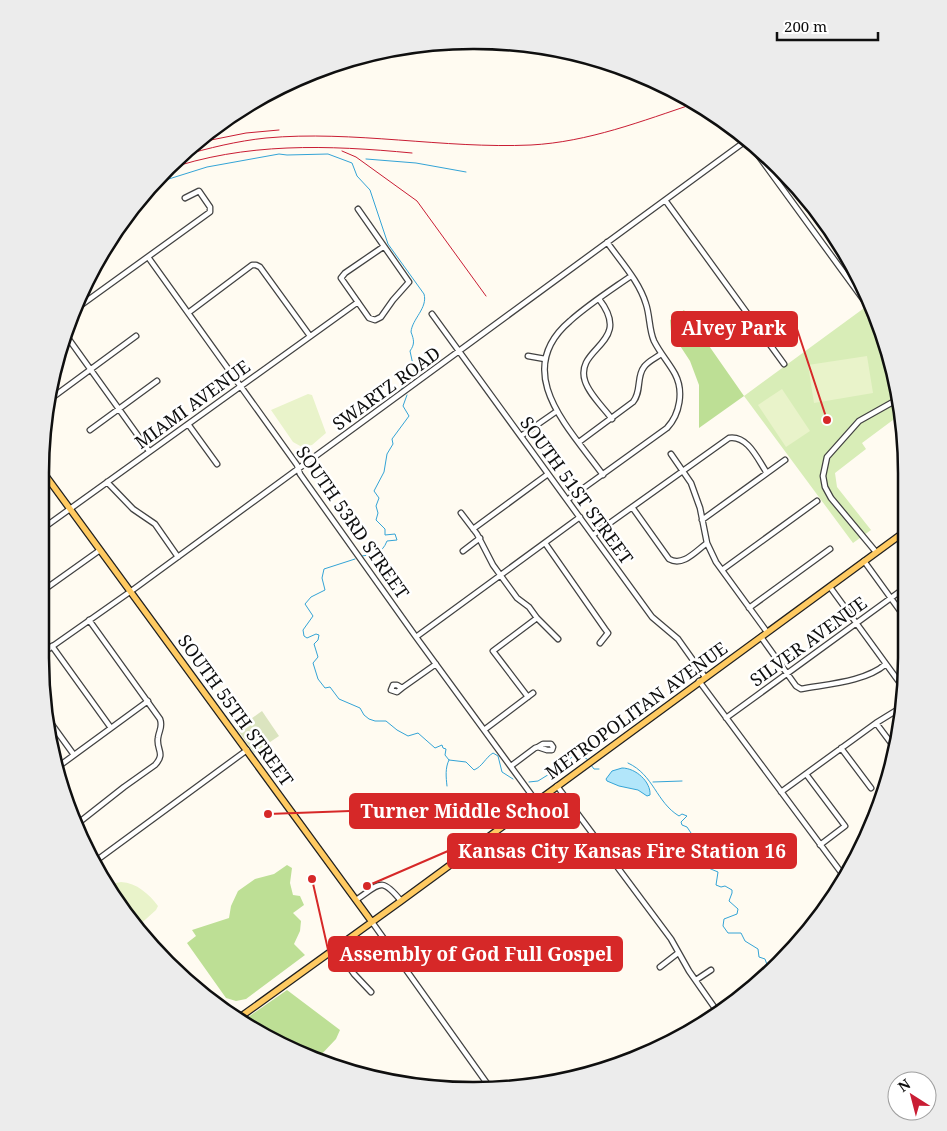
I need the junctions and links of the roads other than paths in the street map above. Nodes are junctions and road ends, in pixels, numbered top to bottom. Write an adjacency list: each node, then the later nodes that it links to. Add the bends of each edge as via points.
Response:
1 (741, 144): 4 (street, SWARTZ ROAD)
2 (764, 164): 10 (street)
3 (185, 198): 8 (street, via 200,192 210,212)
4 (665, 200): 6 (street, SWARTZ ROAD); 23 (street)
5 (358, 209): 7 (street)
6 (607, 242): 9 (street); 19 (street, SWARTZ ROAD)
7 (383, 247): 13 (street, via 341,278); 13 (street, via 409,282 375,320 369,318)
8 (148, 257): 12 (street); 14 (street, SOUTH 53RD STREET)
9 (631, 276): 11 (street); 20 (street, via 647,305 654,341)
10 (855, 288)
11 (599, 299): 22 (street, via 557,334); 31 (street, via 609,315 610,331 586,364 584,380)
12 (86, 300)
13 (358, 302): 17 (street, MIAMI AVENUE)
14 (188, 313): 17 (street, via 256,264); 26 (street, SOUTH 53RD STREET)
15 (432, 314): 19 (street, SOUTH 51ST STREET)
16 (136, 336): 24 (street)
17 (310, 336): 26 (street, MIAMI AVENUE)
18 (70, 341): 24 (street)
19 (459, 351): 34 (street, SOUTH 51ST STREET); 40 (street, SWARTZ ROAD)
20 (661, 354): 31 (street, via 645,366 638,396); 44 (street, via 678,384 679,404 673,420 667,428)
21 (528, 356): 22 (street)
22 (545, 359): 30 (street, via 545,381)
23 (784, 364)
24 (90, 370): 27 (street); 29 (street)
25 (157, 381): 29 (street)
26 (240, 386): 32 (street, MIAMI AVENUE); 40 (street, SOUTH 53RD STREET)
27 (56, 395)
28 (892, 402): 64 (street, via 859,421 827,457 823,476 831,498)
29 (119, 409): 33 (street); 36 (street)
30 (557, 411): 34 (street); 35 (street)
31 (612, 418): 35 (street)
32 (188, 424): 36 (street, MIAMI AVENUE); 39 (street)
33 (90, 430)
34 (521, 436): 43 (street, SOUTH 51ST STREET)
35 (579, 442): 44 (street)
36 (149, 452): 46 (street, MIAMI AVENUE)
37 (671, 454): 41 (street)
38 (785, 460): 42 (street)
39 (217, 464)
40 (298, 470): 65 (street, SWARTZ ROAD); 80 (street, SOUTH 53RD STREET)
41 (683, 470): 42 (street, via 734,437 746,442); 49 (street); 53 (street, via 696,495)
42 (767, 473): 53 (street)
43 (548, 474): 47 (street, SOUTH 51ST STREET); 55 (street)
44 (603, 474): 47 (street)
45 (49, 480): 50 (main road, SOUTH 55TH STREET)
46 (107, 482): 50 (street, MIAMI AVENUE); 65 (street, via 133,509 155,524)
47 (567, 500): 52 (street, SOUTH 51ST STREET)
48 (817, 500): 67 (street)
49 (632, 507): 56 (street); 60 (street, via 674,562 683,561)
50 (70, 508): 54 (street, MIAMI AVENUE); 62 (main road, SOUTH 55TH STREET)
51 (462, 513): 55 (street)
52 (580, 517): 56 (street, SOUTH 51ST STREET); 59 (street)
53 (702, 520): 60 (street)
54 (49, 523)
55 (474, 529): 58 (street)
56 (593, 535): 89 (street, SOUTH 51ST STREET, via 652,616 678,639)
57 (898, 536): 64 (main road, METROPOLITAN AVENUE)
58 (480, 538): 63 (street); 68 (street)
59 (545, 543): 68 (street); 83 (street, via 606,629 608,634)
60 (707, 543): 67 (street)
61 (830, 549): 75 (street)
62 (100, 550): 69 (street); 71 (main road, SOUTH 55TH STREET)
63 (462, 552)
64 (876, 552): 66 (main road, METROPOLITAN AVENUE)
65 (178, 557): 71 (street, SWARTZ ROAD)
66 (864, 561): 70 (main road, METROPOLITAN AVENUE); 73 (street)
67 (722, 570): 75 (street)
68 (500, 575): 76 (street); 80 (street)
69 (49, 586)
70 (830, 587): 78 (street); 79 (main road, METROPOLITAN AVENUE)
71 (131, 592): 77 (street, SWARTZ ROAD); 105 (main road, SOUTH 55TH STREET)
72 (898, 592): 73 (street, SILVER AVENUE)
73 (891, 597): 74 (street); 78 (street, SILVER AVENUE)
74 (898, 607)
75 (749, 608): 79 (street)
76 (536, 618): 82 (street); 94 (street, via 493,651)
77 (89, 620): 84 (street, SWARTZ ROAD); 95 (street)
78 (856, 623): 87 (street); 88 (street, SILVER AVENUE)
79 (767, 632): 81 (main road, METROPOLITAN AVENUE)
80 (416, 637): 86 (street, SOUTH 53RD STREET)
81 (761, 637): 88 (street); 89 (main road, METROPOLITAN AVENUE)
82 (558, 639)
83 (600, 643)
84 (52, 646): 85 (street, SWARTZ ROAD); 99 (street)
85 (49, 648)
86 (436, 664): 92 (street); 101 (street, SOUTH 53RD STREET)
87 (886, 664): 88 (street, via 866,677 801,689); 90 (street)
88 (787, 673): 97 (street, SILVER AVENUE)
89 (705, 677): 91 (main road, METROPOLITAN AVENUE)
90 (897, 679)
91 (699, 681): 97 (street); 110 (main road, METROPOLITAN AVENUE)
92 (402, 688)
93 (533, 693): 94 (street)
94 (528, 697): 101 (street)
95 (148, 701): 99 (street); 114 (street, via 162,725 158,739 161,756 155,765)
96 (895, 711): 98 (street)
97 (726, 718): 112 (street)
98 (876, 723): 102 (street); 104 (street)
99 (111, 728): 106 (street)
100 (55, 729): 106 (street)
101 (484, 730): 108 (street, SOUTH 53RD STREET)
102 (890, 741)
103 (538, 747): 108 (street)
104 (841, 748): 109 (street); 111 (street)
105 (247, 750): 116 (street); 118 (main road, SOUTH 55TH STREET)
106 (74, 755): 107 (street)
107 (62, 764)
108 (511, 766): 113 (street, SOUTH 53RD STREET)
109 (806, 774): 112 (street); 115 (street, via 845,826)
110 (557, 786): 113 (main road, METROPOLITAN AVENUE); 122 (street, via 671,938)
111 (870, 788)
112 (780, 792): 115 (street)
113 (536, 801): 119 (main road, METROPOLITAN AVENUE)
114 (81, 821)
115 (820, 845): 117 (street)
116 (100, 858)
117 (840, 871)
118 (356, 900): 119 (street, via 384,885 390,887); 120 (main road, SOUTH 55TH STREET)
119 (401, 902): 120 (main road, METROPOLITAN AVENUE)
120 (372, 922): 121 (main road, METROPOLITAN AVENUE); 129 (street, SOUTH 55TH STREET)
121 (336, 948): 126 (street); 128 (main road, METROPOLITAN AVENUE)
122 (678, 953): 123 (street); 125 (street)
123 (660, 967)
124 (711, 970): 125 (street)
125 (696, 980): 127 (street)
126 (371, 992)
127 (714, 1007)
128 (244, 1014)
129 (487, 1082)

